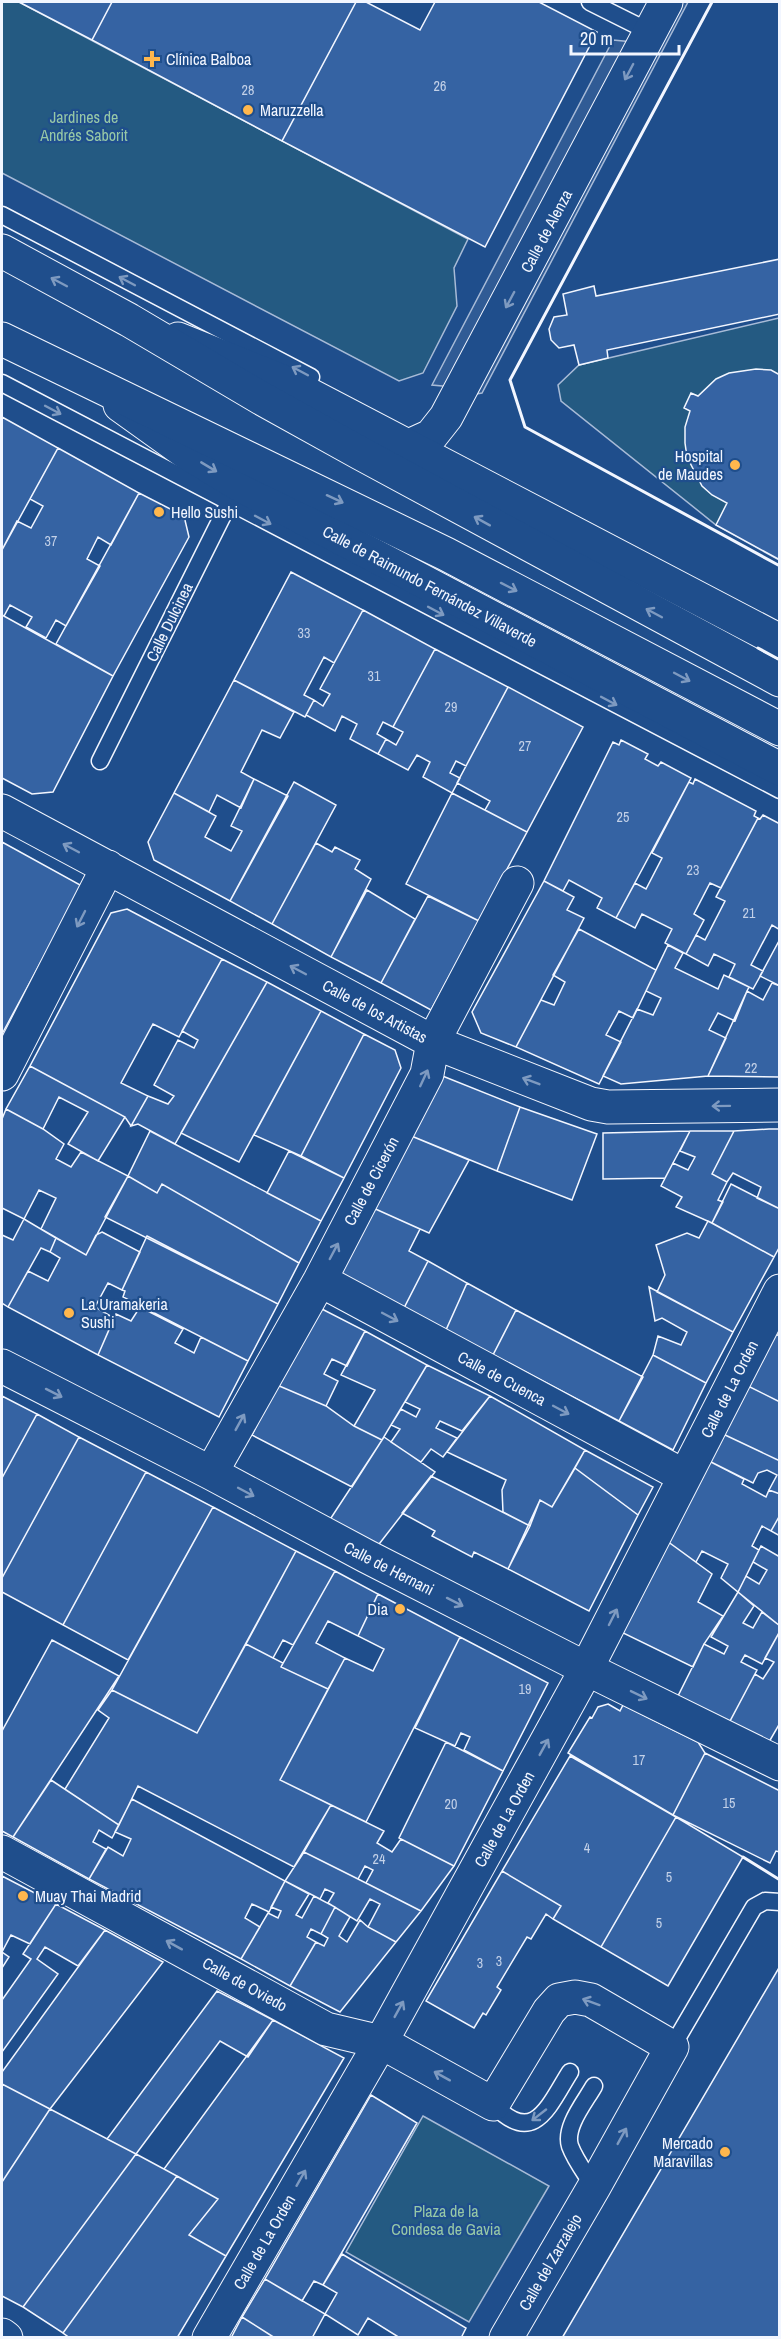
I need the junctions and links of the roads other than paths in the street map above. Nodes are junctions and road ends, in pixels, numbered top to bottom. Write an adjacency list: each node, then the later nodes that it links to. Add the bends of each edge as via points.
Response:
1 (590, 2): 3 (lane)
2 (666, 2): 3 (street, Calle de Alenza)
3 (650, 32): 10 (street, Calle de Alenza, one-way to 10, via 452,407 441,425)
4 (2, 215): 10 (lane, one-way to 4)
5 (2, 251): 6 (street, one-way to 5)
6 (129, 320): 10 (street, via 287,383); 14 (street, one-way to 6, via 340,442)
7 (2, 339): 9 (street, Calle de Raimundo Fernández Villaverde)
8 (2, 383): 11 (lane, one-way to 11)
9 (92, 384): 11 (street, Calle de Raimundo Fernández Villaverde, one-way to 11, via 187,453); 15 (street, Calle de Raimundo Fernández Villaverde, one-way to 15, via 446,554)
10 (418, 442): 12 (lane); 13 (street)
11 (234, 493): 16 (lane, Calle Dulcinea); 17 (street, Calle de Raimundo Fernández Villaverde); 18 (lane, one-way to 18)
12 (780, 623)
13 (780, 641)
14 (780, 680)
15 (780, 729)
16 (100, 761)
17 (780, 770)
18 (780, 790)
19 (2, 811): 20 (street, Calle de los Artistas, one-way to 19)
20 (108, 867): 22 (street, Calle de los Artistas, one-way to 20); 23 (street, one-way to 23)
21 (517, 884): 22 (street, Calle de Cicerón)
22 (433, 1042): 24 (street, Calle de los Artistas, one-way to 22, via 599,1106); 25 (street, Calle de Cicerón, one-way to 22, via 427,1074)
23 (2, 1074)
24 (780, 1105)
25 (320, 1280): 28 (street, Calle de Cicerón, one-way to 25); 29 (street, Calle de Cuenca, one-way to 29)
26 (780, 1291): 29 (street, Calle de La Orden)
27 (2, 1366): 28 (street, Calle de Hernani, one-way to 28)
28 (211, 1473): 30 (street, Calle de Hernani, one-way to 30)
29 (684, 1476): 30 (street, Calle de La Orden, one-way to 29)
30 (587, 1669): 31 (street, Calle de Hernani, one-way to 31); 34 (street, Calle de La Orden, one-way to 30)
31 (780, 1764)
32 (2, 1852): 34 (street, Calle de Oviedo, one-way to 32, via 326,2029)
33 (780, 1902): 35 (lane, via 765,1901 754,1907)
34 (381, 2042): 38 (street, Calle de Oviedo, one-way to 34); 42 (street, Calle de La Orden, one-way to 34)
35 (672, 2047): 38 (street, one-way to 38, via 591,2000 559,2000); 39 (street, one-way to 35)
36 (570, 2072): 38 (lane, one-way to 38, via 537,2120 511,2120)
37 (594, 2086): 39 (lane, via 569,2135 570,2146)
38 (494, 2104)
39 (594, 2187): 43 (street, Calle del Zarzalejo)
40 (2, 2335): 41 (street)
41 (6, 2337)
42 (209, 2337)
43 (506, 2337)

